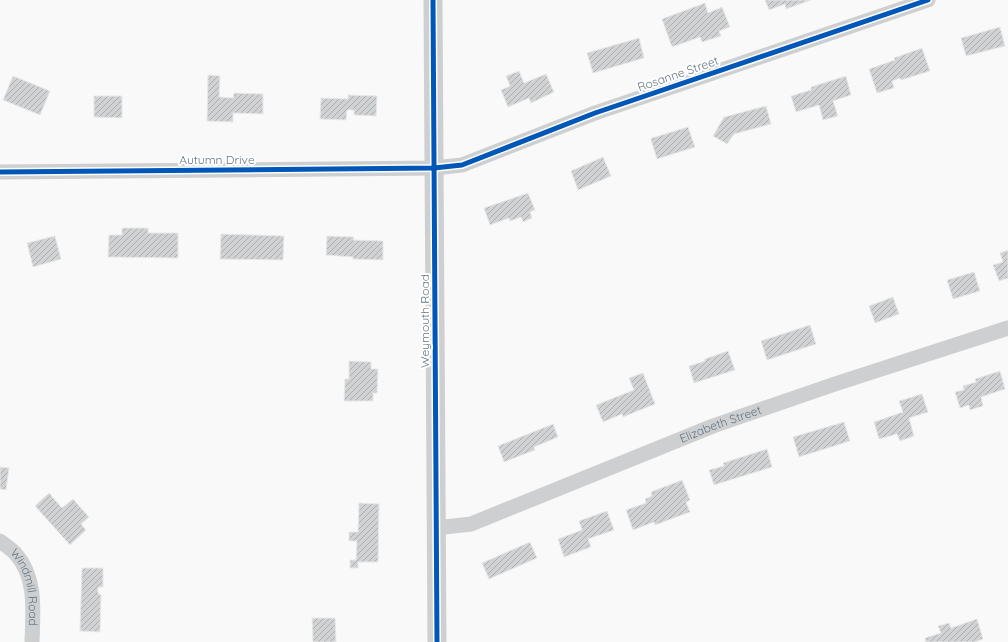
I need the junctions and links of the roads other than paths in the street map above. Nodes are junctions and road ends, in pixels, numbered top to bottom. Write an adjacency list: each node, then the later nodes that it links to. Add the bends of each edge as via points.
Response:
1 (433, 0): 3 (street, Weymouth Road)
2 (928, 0): 3 (street, Rosanne Street, via 595,113 462,165)
3 (434, 168): 4 (street, Autumn Drive); 6 (street, Weymouth Road)
4 (0, 172)
5 (1008, 328): 6 (street, Elizabeth Street, via 713,426 471,524)
6 (436, 528): 9 (street, Weymouth Road)
7 (0, 541): 8 (street, Windmill Road, via 25,567 32,588)
8 (32, 642)
9 (437, 642)

